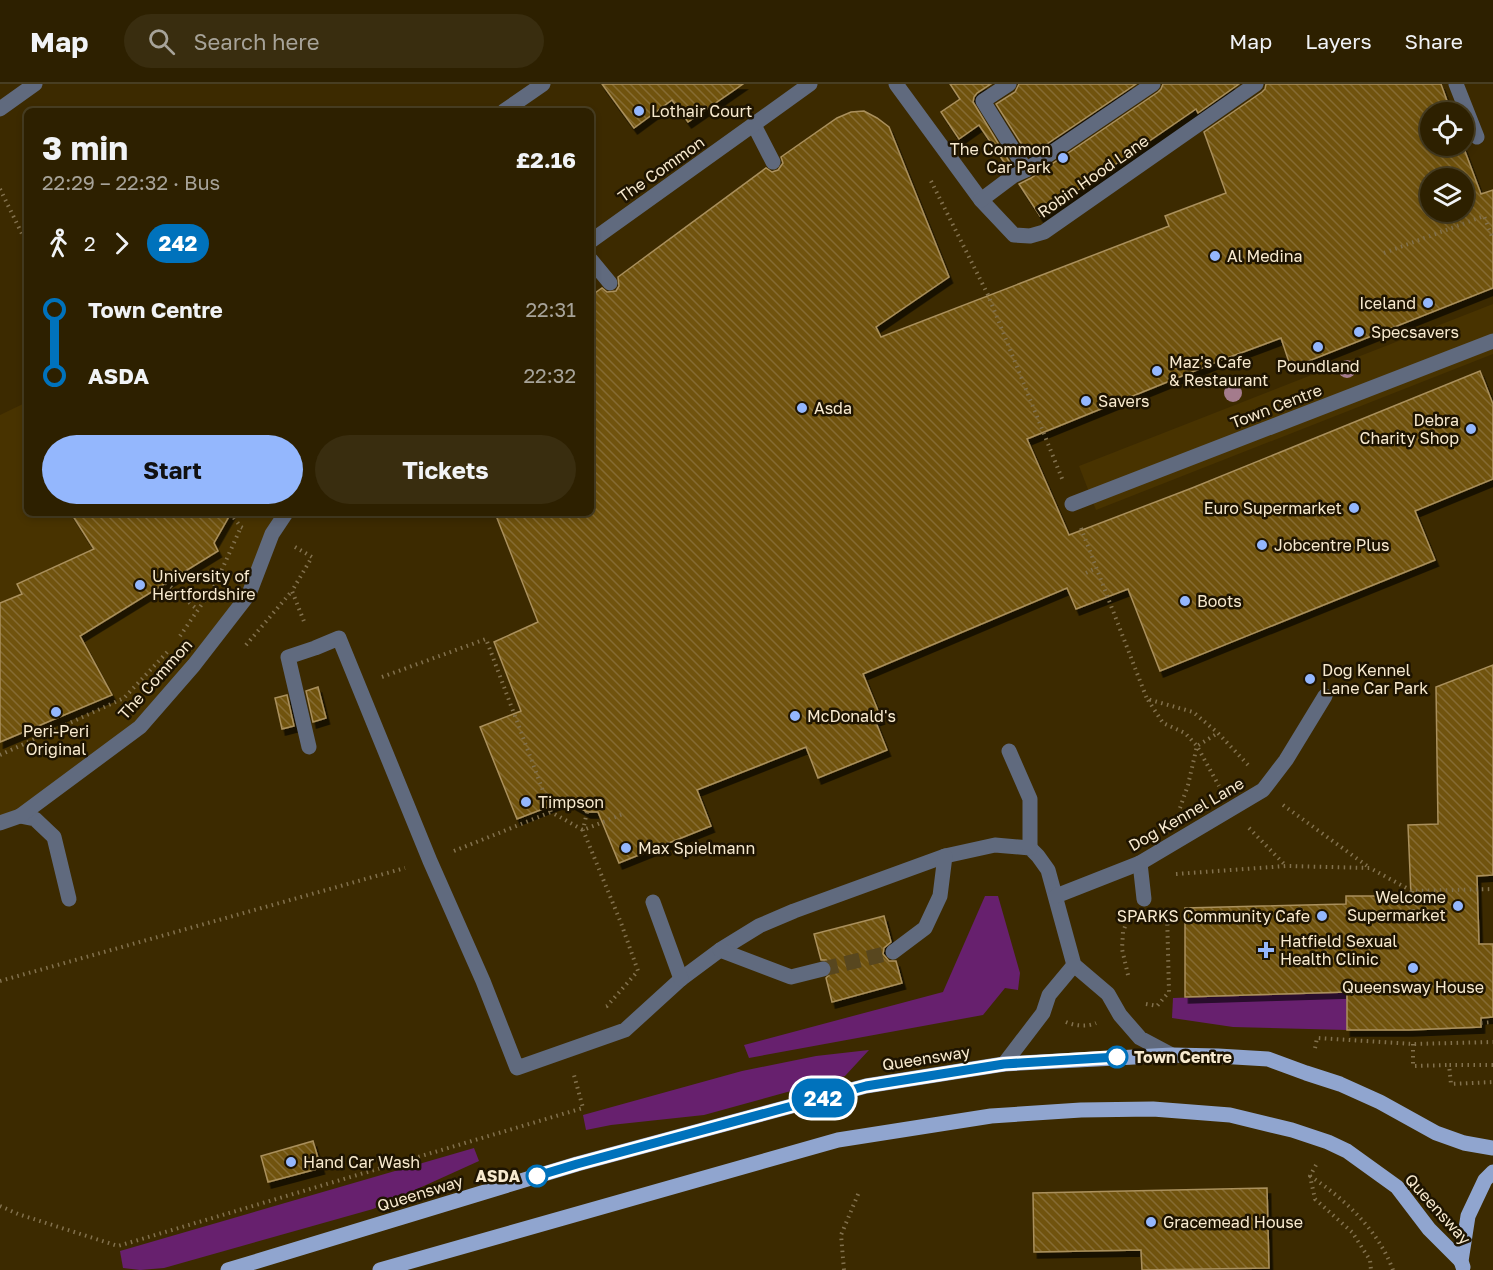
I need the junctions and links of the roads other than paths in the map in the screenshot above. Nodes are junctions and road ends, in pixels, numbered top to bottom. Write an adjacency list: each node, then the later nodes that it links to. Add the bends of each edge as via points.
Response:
1 (34, 84): 10 (street)
2 (543, 84): 9 (street)
3 (810, 84): 11 (street, The Common)
4 (896, 84): 15 (street, Robin Hood Lane)
5 (1009, 84): 14 (street, via 983,101)
6 (1153, 84): 14 (street)
7 (1256, 84): 15 (street, Robin Hood Lane, via 1044,232 1014,235)
8 (1456, 84): 12 (street)
9 (508, 108)
10 (0, 109)
11 (754, 125): 13 (street); 16 (street, The Common)
12 (1477, 137)
13 (773, 162)
14 (1026, 170): 15 (street)
15 (981, 200)
16 (594, 239)
17 (594, 264): 18 (street)
18 (610, 283)
19 (1493, 341): 20 (street, Town Centre)
20 (1072, 504)
21 (284, 516): 25 (street, The Common, via 272,534 249,594 140,727)
22 (1325, 696): 29 (street, Dog Kennel Lane, via 1263,790)
23 (309, 747): 38 (street, via 288,657 339,638 517,1068 625,1030)
24 (1009, 751): 27 (street, via 1030,799)
25 (20, 816): 26 (street, The Common); 32 (street, via 34,819 54,837)
26 (0, 823)
27 (1030, 848): 28 (street, via 995,845); 30 (street, via 1048,870)
28 (945, 856): 34 (street, via 785,915); 35 (street, via 940,896 925,928)
29 (1140, 863): 30 (street, Dog Kennel Lane); 31 (street)
30 (1056, 896): 36 (street)
31 (1144, 898)
32 (69, 899)
33 (653, 902): 38 (street)
34 (720, 950): 37 (street, via 791,977); 38 (street)
35 (893, 952)
36 (1074, 965): 39 (street, via 1108,994 1140,1038); 40 (street, via 1049,995 1043,1013)
37 (823, 969)
38 (681, 979)
39 (1172, 1055): 40 (main road, Queensway); 41 (main road, Queensway, via 1268,1059 1340,1084 1436,1133)
40 (1004, 1064): 44 (main road, Queensway, via 855,1089 577,1164)
41 (1493, 1148)
42 (1493, 1172): 43 (main road, via 1485,1180 1468,1216)
43 (1463, 1265): 45 (main road, Queensway, via 1429,1229 1398,1187 1347,1151 1292,1130 1230,1115 1153,1109 991,1116 838,1140)
44 (228, 1270)
45 (380, 1270)

